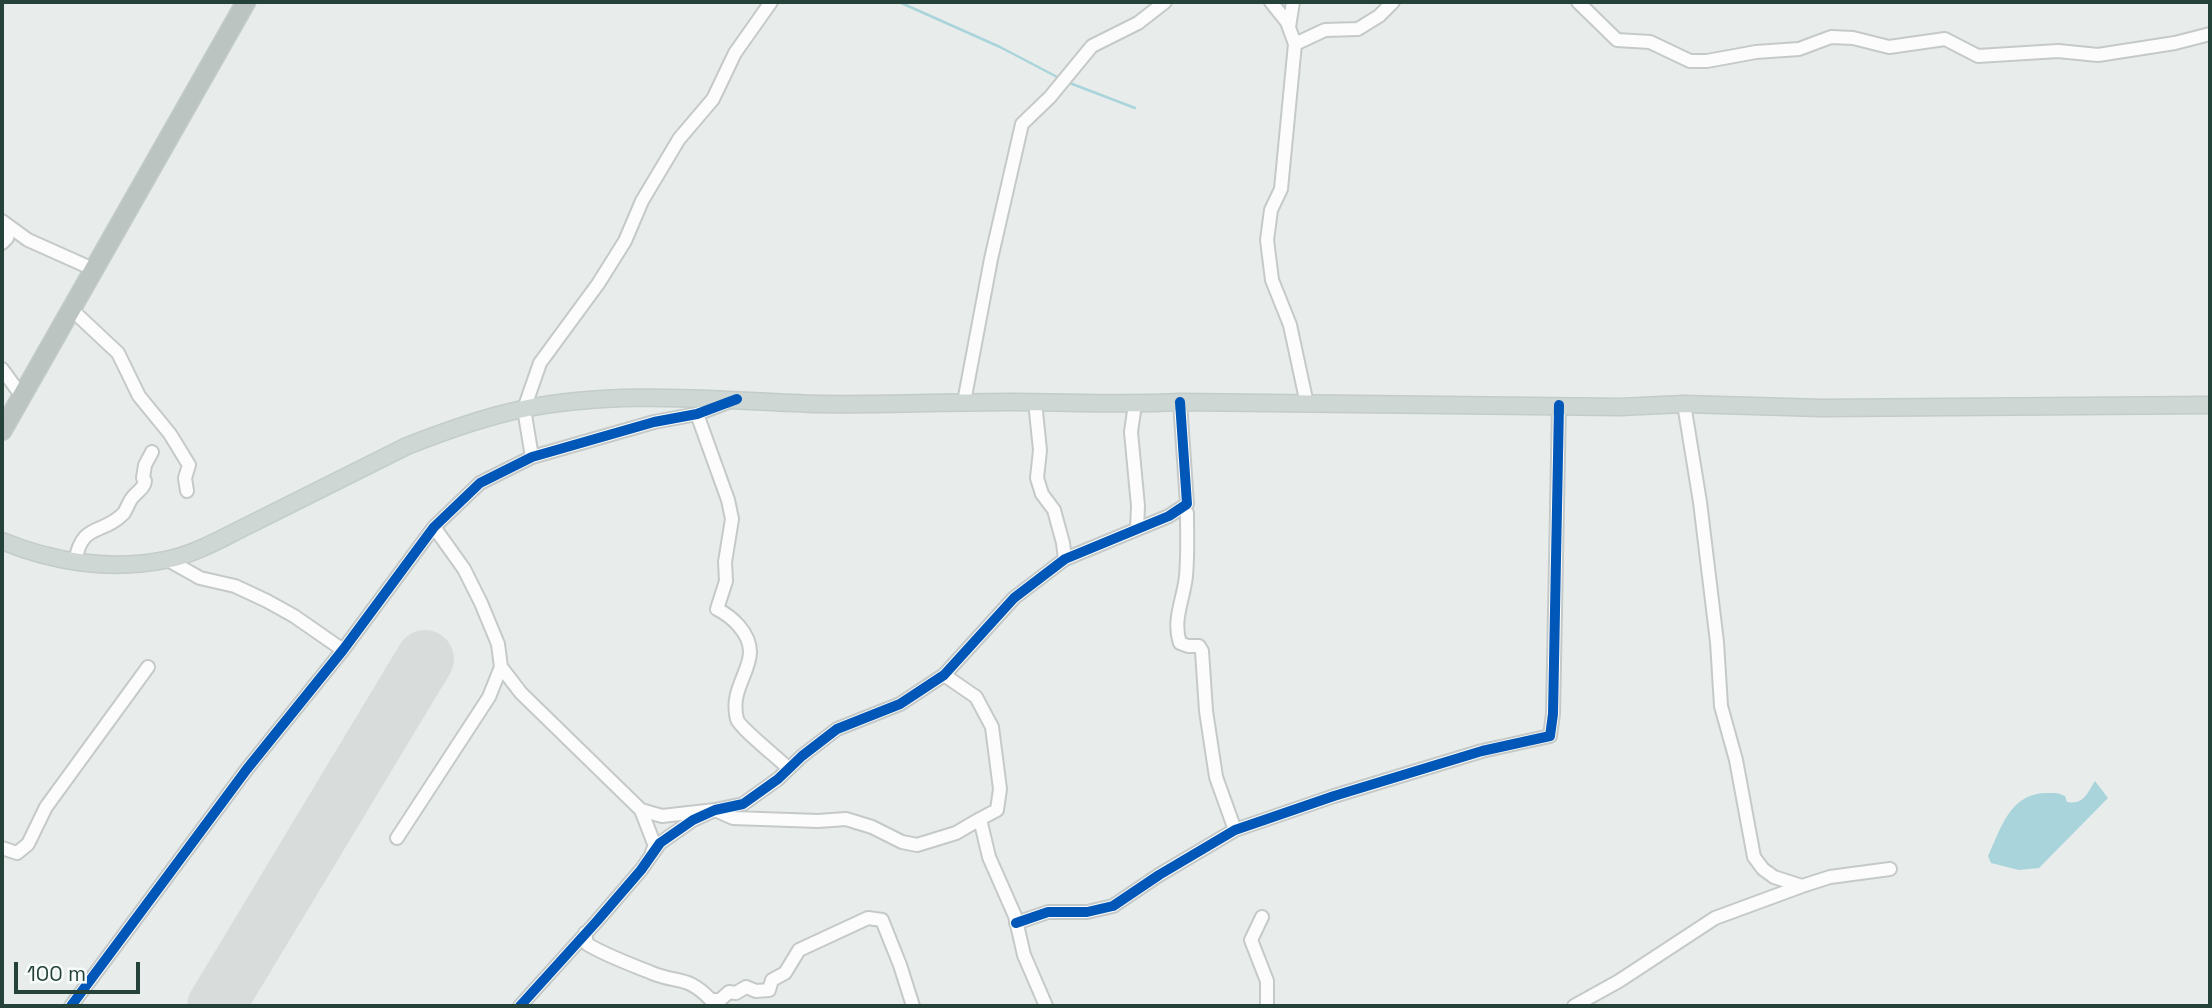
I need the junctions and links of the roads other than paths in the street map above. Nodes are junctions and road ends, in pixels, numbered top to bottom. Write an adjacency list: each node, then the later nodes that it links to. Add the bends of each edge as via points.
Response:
1 (246, 2): 13 (highway)
2 (771, 2): 28 (street, via 736,53 713,99 679,139 598,284 540,363)
3 (1165, 2): 20 (street, via 1138,23 1092,46 1021,124)
4 (1271, 2): 8 (street)
5 (1293, 2): 8 (street)
6 (1392, 2): 10 (street, via 1358,29 1325,30)
7 (1578, 2): 9 (street, via 1617,40 1650,42 1690,61 1799,49 1830,37 1889,47 1945,38 1978,56 2058,51 2098,55)
8 (1289, 28): 10 (street)
9 (2210, 34)
10 (1295, 44): 24 (street, via 1281,189 1271,209 1267,240 1272,280 1290,325)
11 (6, 224): 12 (street, via 8,238); 14 (street)
12 (2, 243)
13 (102, 252): 14 (street, via 75,260); 15 (highway)
14 (58, 255): 15 (street)
15 (93, 269): 16 (highway)
16 (70, 308): 18 (highway); 33 (street, via 118,354 139,396 170,434 189,465)
17 (2, 369): 18 (street)
18 (21, 395): 30 (highway)
19 (737, 399): 20 (main road, via 821,404); 28 (main road, via 614,400); 29 (street)
20 (964, 402): 21 (main road)
21 (1035, 402): 23 (main road); 40 (street, via 1040,450 1037,478 1054,510)
22 (1180, 402): 23 (main road); 24 (main road); 36 (street, via 1187,504)
23 (1135, 404): 36 (street, via 1131,432)
24 (1307, 404): 26 (main road)
25 (1684, 404): 26 (main road); 27 (main road, via 1822,408); 56 (street, via 1700,502 1721,706 1754,857 1774,877)
26 (1559, 405): 51 (street, via 1550,736 1482,751)
27 (2210, 405)
28 (524, 409): 32 (street); 41 (main road, via 407,446)
29 (697, 414): 32 (street); 47 (street, via 732,519 726,581 718,609 732,617 751,647 736,693 737,720)
30 (2, 430)
31 (152, 452): 42 (street, via 142,478 145,486 124,512 89,532)
32 (532, 457): 35 (street, via 480,482)
33 (187, 491)
34 (1187, 513): 51 (street, via 1186,577 1177,634 1180,643 1199,646 1202,652 1216,777)
35 (434, 527): 43 (street); 45 (street, via 481,603 499,644)
36 (1138, 529): 40 (street)
37 (2, 533): 39 (main road)
38 (2, 541): 39 (main road)
39 (34, 552): 42 (main road)
40 (1065, 559): 46 (street, via 1014,598)
41 (168, 560): 42 (main road, via 125,566); 43 (street, via 200,578 235,586 267,601)
42 (75, 562)
43 (343, 650): 60 (street, via 247,769)
44 (148, 667): 53 (street, via 46,807 23,851)
45 (501, 667): 48 (street); 52 (street, via 489,698)
46 (944, 675): 47 (street, via 900,704 837,729); 50 (street, via 976,697 993,730 1000,799 997,810)
47 (788, 768): 49 (street, via 743,804)
48 (641, 810): 49 (street, via 662,816); 54 (street, via 655,846)
49 (715, 810): 50 (street, via 733,818 846,819 917,845 956,834); 54 (street, via 660,843)
50 (980, 819): 58 (street, via 989,858)
51 (1235, 830): 58 (street, via 1113,906 1087,912 1048,912)
52 (397, 838)
53 (2, 848)
54 (650, 857): 59 (street)
55 (1891, 869): 56 (street, via 1830,877)
56 (1802, 886): 65 (street, via 1715,918)
57 (1262, 917): 64 (street, via 1251,940 1267,981)
58 (1016, 923): 63 (street)
59 (585, 933): 61 (street); 62 (street, via 587,944 604,954 685,981 711,1000 720,1000 746,987 769,990 772,980 785,972 799,950 868,918 882,920)
60 (71, 1006)
61 (520, 1006)
62 (913, 1006)
63 (1046, 1006)
64 (1266, 1006)
65 (1574, 1006)

